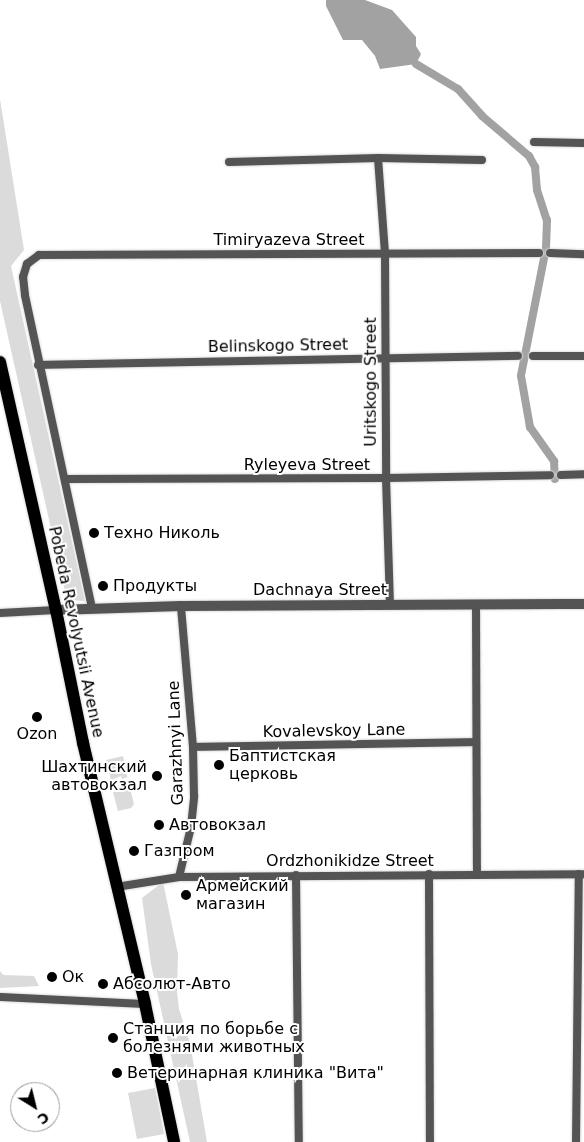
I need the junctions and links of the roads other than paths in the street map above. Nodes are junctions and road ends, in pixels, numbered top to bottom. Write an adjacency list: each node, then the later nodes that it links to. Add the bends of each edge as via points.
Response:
1 (534, 142): 2 (street)
2 (584, 143)
3 (378, 158): 4 (street); 5 (street); 6 (street, Uritskogo Street)
4 (482, 160)
5 (229, 162)
6 (384, 253): 7 (street, Timiryazeva Street); 13 (street, Uritskogo Street); 15 (street, Timiryazeva Street, via 39,255 27,264 23,277)
7 (539, 253)
8 (550, 253): 9 (street)
9 (584, 254)
10 (518, 356): 13 (street, Belinskogo Street)
11 (532, 356): 12 (street)
12 (584, 356)
13 (384, 357): 15 (street, Belinskogo Street); 19 (street, Uritskogo Street)
14 (0, 362): 26 (main road, Pobeda Revolyutsii Avenue)
15 (38, 365): 20 (street)
16 (584, 474): 18 (street)
17 (550, 475): 19 (street, Ryleyeva Street)
18 (561, 475)
19 (386, 478): 20 (street, Ryleyeva Street); 23 (street, Uritskogo Street)
20 (66, 479): 25 (street)
21 (476, 604): 22 (street, Dachnaya Street); 23 (street, Dachnaya Street); 28 (street)
22 (584, 604)
23 (390, 605): 24 (street, Dachnaya Street)
24 (181, 606): 25 (street, Dachnaya Street); 29 (street, Garazhnyi Lane)
25 (92, 608): 26 (street, Dachnaya Street)
26 (56, 610): 27 (street); 35 (main road, Pobeda Revolyutsii Avenue)
27 (0, 613)
28 (476, 742): 29 (street, Kovalevskoy Lane); 32 (street)
29 (193, 747): 34 (street, Garazhnyi Lane, via 192,827)
30 (296, 874): 31 (street, Ordzhonikidze Street); 34 (street, Ordzhonikidze Street); 39 (street)
31 (429, 874): 32 (street, Ordzhonikidze Street); 40 (street)
32 (477, 874): 33 (street, Ordzhonikidze Street)
33 (582, 874): 41 (street)
34 (179, 877): 35 (street, Ordzhonikidze Street)
35 (116, 887): 37 (main road, Pobeda Revolyutsii Avenue)
36 (0, 997): 37 (street)
37 (145, 1004): 38 (main road, Pobeda Revolyutsii Avenue)
38 (174, 1142)
39 (300, 1142)
40 (430, 1142)
41 (576, 1142)

